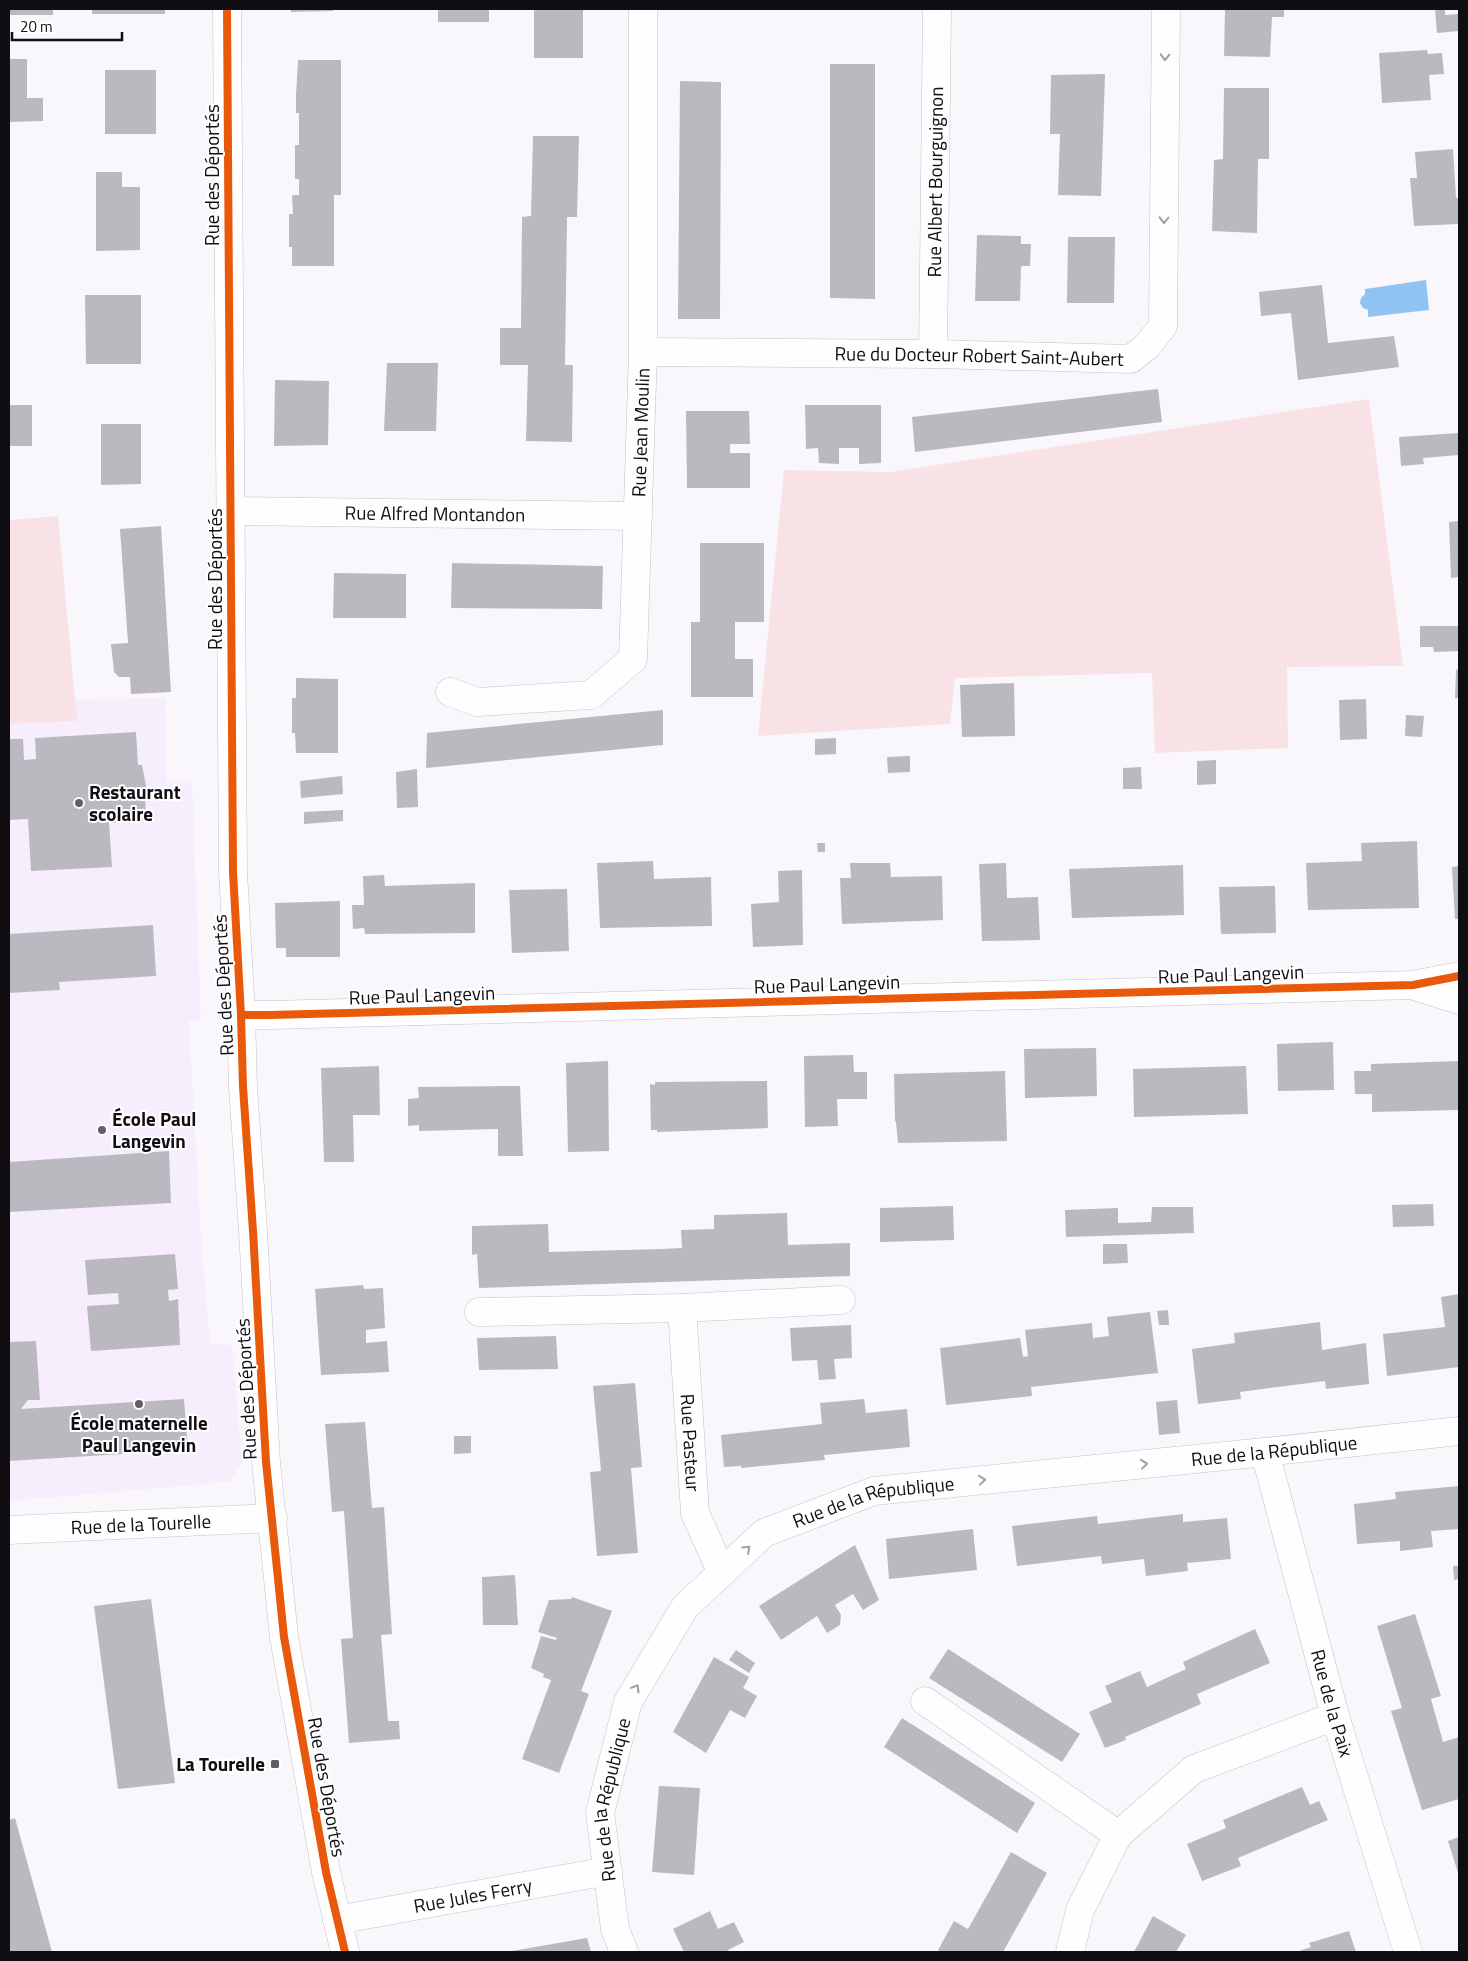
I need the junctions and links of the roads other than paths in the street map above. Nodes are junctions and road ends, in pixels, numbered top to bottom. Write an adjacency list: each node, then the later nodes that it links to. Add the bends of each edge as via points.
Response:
1 (227, 9): 7 (street, Rue des Déportés)
2 (643, 9): 5 (street, Rue Jean Moulin)
3 (937, 9): 6 (street, Rue Albert Bourguignon)
4 (1166, 9): 6 (street, Rue du Docteur Robert Saint-Aubert, one-way to 6, via 1163,326 1131,359)
5 (643, 352): 6 (street, Rue du Docteur Robert Saint-Aubert); 8 (street, Rue Jean Moulin)
6 (933, 354)
7 (231, 511): 8 (street, Rue Alfred Montandon); 13 (street, Rue des Déportés, via 233,872)
8 (638, 516): 9 (street, Rue Jean Moulin, via 633,659 590,695 477,702)
9 (450, 692)
10 (1459, 976): 11 (street)
11 (1413, 985): 12 (street); 13 (street, Rue Paul Langevin)
12 (1459, 1000)
13 (241, 1015): 19 (street, Rue des Déportés, via 266,1462)
14 (841, 1300): 15 (street)
15 (682, 1308): 16 (street); 21 (street, Rue Pasteur, via 695,1513)
16 (479, 1312)
17 (1459, 1431): 18 (street, Rue de la République)
18 (1265, 1452): 21 (street, Rue de la République, one-way to 18, via 764,1533 874,1491); 23 (street, Rue de la Paix)
19 (273, 1518): 20 (street, Rue de la Tourelle); 26 (street, Rue des Déportés, via 284,1637)
20 (9, 1530)
21 (722, 1572): 25 (street, Rue de la République, one-way to 21, via 600,1813 628,1702 684,1607)
22 (926, 1701): 24 (street)
23 (1335, 1716): 24 (street, via 1194,1769); 30 (street, Rue de la Paix)
24 (1118, 1835): 29 (street, via 1080,1910)
25 (608, 1871): 26 (street, Rue Jules Ferry); 28 (street, Rue de la République, via 615,1929)
26 (337, 1920): 27 (street, Rue des Déportés)
27 (345, 1952)
28 (624, 1952)
29 (1070, 1952)
30 (1408, 1952)

